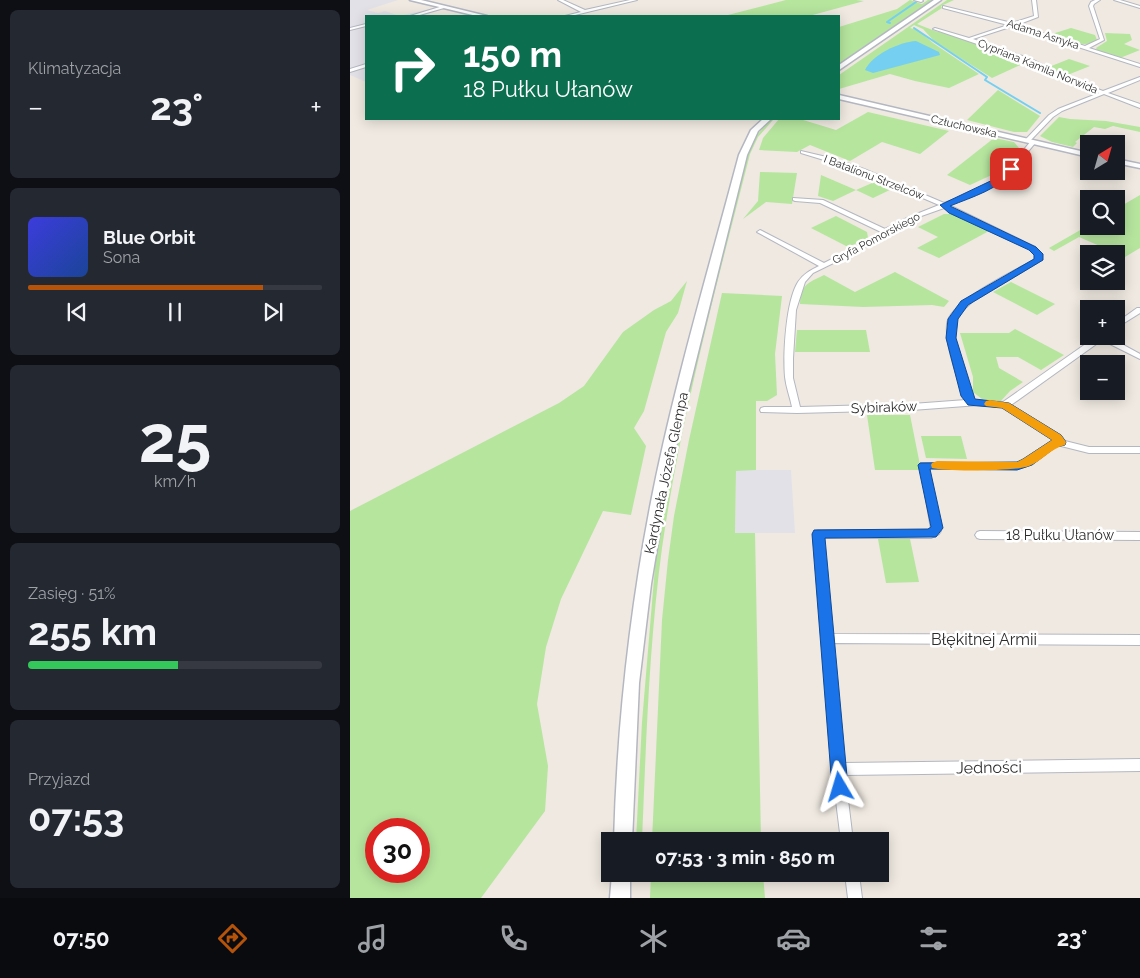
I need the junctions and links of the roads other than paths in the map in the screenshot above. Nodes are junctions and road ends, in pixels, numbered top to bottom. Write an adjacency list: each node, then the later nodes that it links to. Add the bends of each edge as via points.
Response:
1 (413, 0): 10 (main road)
2 (560, 0): 13 (street)
3 (611, 0): 9 (street)
4 (635, 0): 9 (street)
5 (938, 0): 26 (main road)
6 (1034, 0): 18 (street, via 1036,17)
7 (1098, 0): 23 (street, via 1091,6 1102,40)
8 (1116, 0): 12 (street)
9 (620, 4): 13 (street)
10 (443, 7): 14 (street); 15 (main road)
11 (944, 7): 18 (street, Adama Asnyka)
12 (1140, 7)
13 (585, 12): 16 (street)
14 (415, 15)
15 (479, 15)
16 (572, 15)
17 (365, 25): 19 (street)
18 (1014, 25): 22 (street); 23 (street, Adama Asnyka)
19 (351, 28): 21 (street)
20 (935, 29): 22 (street, Cypriana Kamila Norwida)
21 (360, 31)
22 (970, 38): 29 (street, Cypriana Kamila Norwida)
23 (1085, 48): 25 (street, Adama Asnyka)
24 (365, 65): 27 (street)
25 (1140, 66)
26 (840, 67)
27 (350, 71)
28 (1140, 78): 29 (street, Gryfa Pomorskiego)
29 (1104, 93): 31 (street, Cypriana Kamila Norwida); 33 (street, Gryfa Pomorskiego, via 1060,110)
30 (840, 97): 33 (main road, Człuchowska)
31 (1140, 106)
32 (766, 120): 60 (main road, Kardynała Józefa Glempa, via 755,130 743,155 677,413 657,506 631,683)
33 (1030, 141): 35 (main road, Człuchowska); 39 (street, Gryfa Pomorskiego, via 1004,177)
34 (802, 152): 39 (street, I Batalionu Strzelców, via 832,158)
35 (1080, 152)
36 (1125, 163): 37 (main road)
37 (1140, 166)
38 (795, 199): 40 (street, via 821,201)
39 (944, 205): 40 (street, Gryfa Pomorskiego); 48 (street, via 1032,248 1039,260 969,300 953,319 951,338 967,396)
40 (885, 231): 42 (street, Gryfa Pomorskiego, via 854,251)
41 (760, 232): 42 (street)
42 (823, 265): 51 (street, Gryfa Pomorskiego, via 802,281 792,310 789,378)
43 (1140, 310): 44 (street)
44 (1125, 320)
45 (1088, 345): 49 (street)
46 (1118, 345): 47 (street)
47 (1140, 357)
48 (972, 402): 49 (street, Sybiraków); 51 (street, Sybiraków)
49 (1005, 405): 52 (street, Sybiraków)
50 (764, 410): 51 (street, Sybiraków)
51 (797, 410)
52 (1061, 442): 53 (street, via 1083,449); 56 (street, via 1053,443 1028,462 1017,466 924,465 937,528 931,534 818,534)
53 (1140, 450)
54 (980, 535): 55 (street, 18 Pułku Ułanów)
55 (1140, 536)
56 (828, 638): 57 (street, Błękitnej Armii); 59 (street)
57 (1140, 640)
58 (1140, 765): 59 (street, Jedności)
59 (838, 769): 61 (street)
60 (623, 832)
61 (846, 832)
62 (621, 882): 64 (main road)
63 (853, 882): 65 (street)
64 (620, 898)
65 (855, 898)

